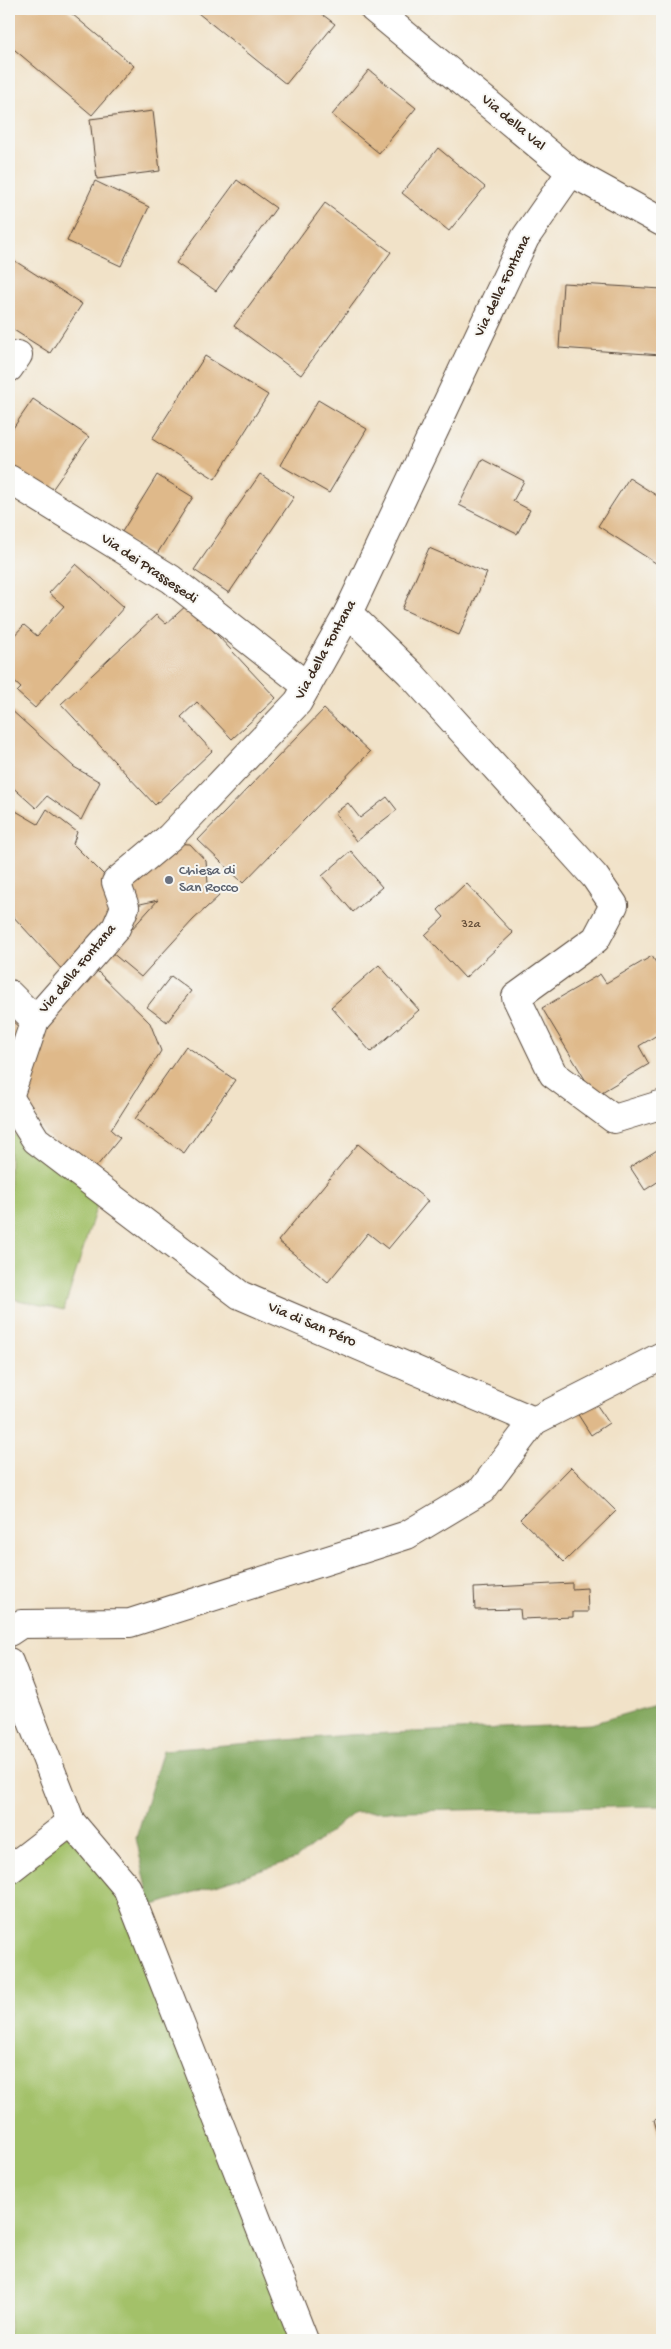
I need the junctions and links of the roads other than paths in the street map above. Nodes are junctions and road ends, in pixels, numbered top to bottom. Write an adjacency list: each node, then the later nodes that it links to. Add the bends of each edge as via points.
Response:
1 (374, 9): 2 (street, Via della Val)
2 (571, 172): 3 (street, Via della Val); 5 (street, Via della Fontana, via 525,238)
3 (662, 222)
4 (9, 479): 6 (street, Via dei Prassesedi, via 171,579)
5 (348, 613): 6 (street, Via della Fontana); 10 (street, via 410,672 594,877 614,905 596,939 516,997 553,1074 614,1119)
6 (307, 686): 8 (street, Via della Fontana, via 298,702 170,836 116,882 125,907 116,928)
7 (9, 994): 8 (street)
8 (35, 1020): 9 (street, Via della Fontana)
9 (9, 1097): 12 (street, Via di San Péro, via 36,1140 240,1295)
10 (662, 1107)
11 (662, 1356): 12 (street)
12 (534, 1421): 13 (street, via 482,1490 407,1535 130,1623 21,1624)
13 (9, 1632)
14 (9, 1662): 15 (street)
15 (71, 1822): 16 (street); 17 (street, via 127,1888)
16 (9, 1870)
17 (304, 2340)

